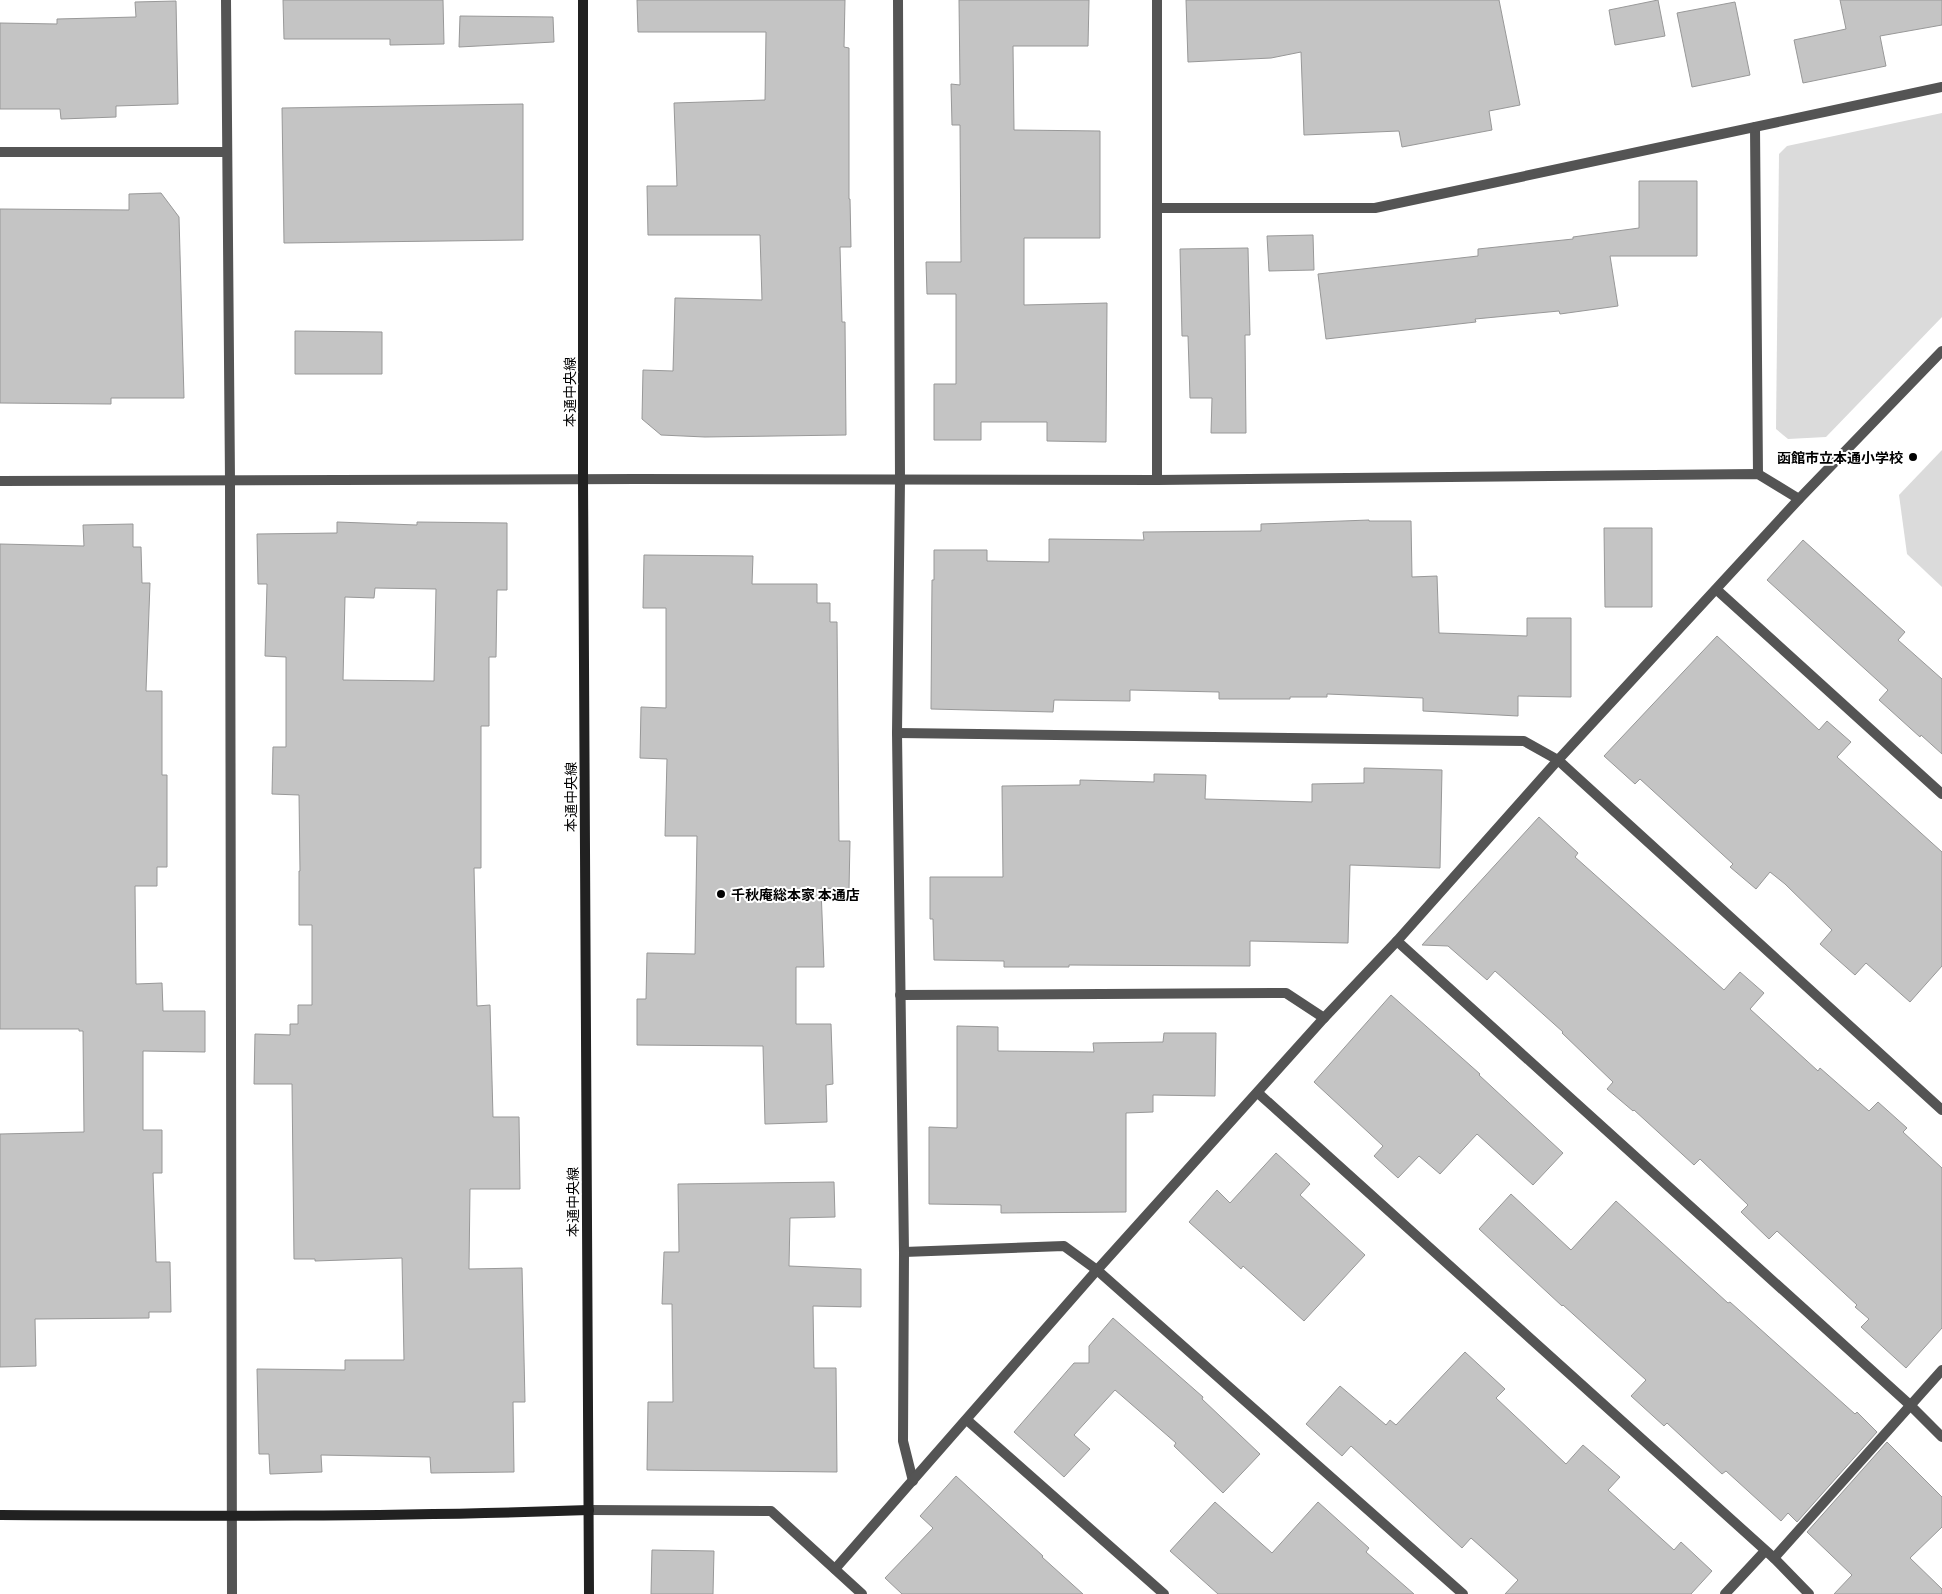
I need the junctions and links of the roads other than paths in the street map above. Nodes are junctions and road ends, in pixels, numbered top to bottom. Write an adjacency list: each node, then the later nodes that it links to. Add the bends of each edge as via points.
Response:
1 (226, 0): 8 (street)
2 (583, 0): 12 (street, 本通中央線)
3 (898, 0): 14 (street)
4 (1157, 0): 9 (street)
5 (1942, 88): 6 (street)
6 (1755, 127): 9 (street, via 1375,208); 11 (street)
7 (0, 152): 8 (street)
8 (227, 152): 13 (street)
9 (1157, 208): 15 (street)
10 (1942, 351): 17 (street)
11 (1758, 474): 15 (street); 17 (street)
12 (583, 479): 13 (street); 14 (street); 34 (street, 本通中央線)
13 (230, 480): 16 (street); 36 (street)
14 (900, 480): 15 (street); 19 (street)
15 (1157, 480)
16 (0, 481)
17 (1799, 499): 18 (street)
18 (1716, 590): 20 (street); 21 (street)
19 (897, 733): 20 (street, via 1524,740); 23 (street)
20 (1558, 760): 22 (street); 26 (street)
21 (1942, 794)
22 (1396, 941): 24 (street); 30 (street)
23 (900, 995): 24 (street, via 1286,994); 27 (street)
24 (1324, 1018): 25 (street)
25 (1258, 1093): 28 (street); 37 (street)
26 (1942, 1110)
27 (904, 1252): 28 (street, via 1064,1246); 33 (street, via 903,1441)
28 (1097, 1270): 31 (street); 44 (street)
29 (1942, 1370): 30 (street)
30 (1910, 1405): 32 (street); 38 (street)
31 (967, 1420): 33 (street); 43 (street)
32 (1942, 1437)
33 (913, 1481): 39 (street)
34 (589, 1510): 36 (street); 39 (street, via 771,1511); 41 (street, 本通中央線)
35 (0, 1515): 36 (street)
36 (232, 1516): 40 (street)
37 (1765, 1551): 38 (street); 45 (street)
38 (1774, 1558): 46 (street)
39 (835, 1569): 42 (street)
40 (232, 1594)
41 (588, 1594)
42 (862, 1594)
43 (1164, 1594)
44 (1463, 1594)
45 (1725, 1594)
46 (1809, 1594)

